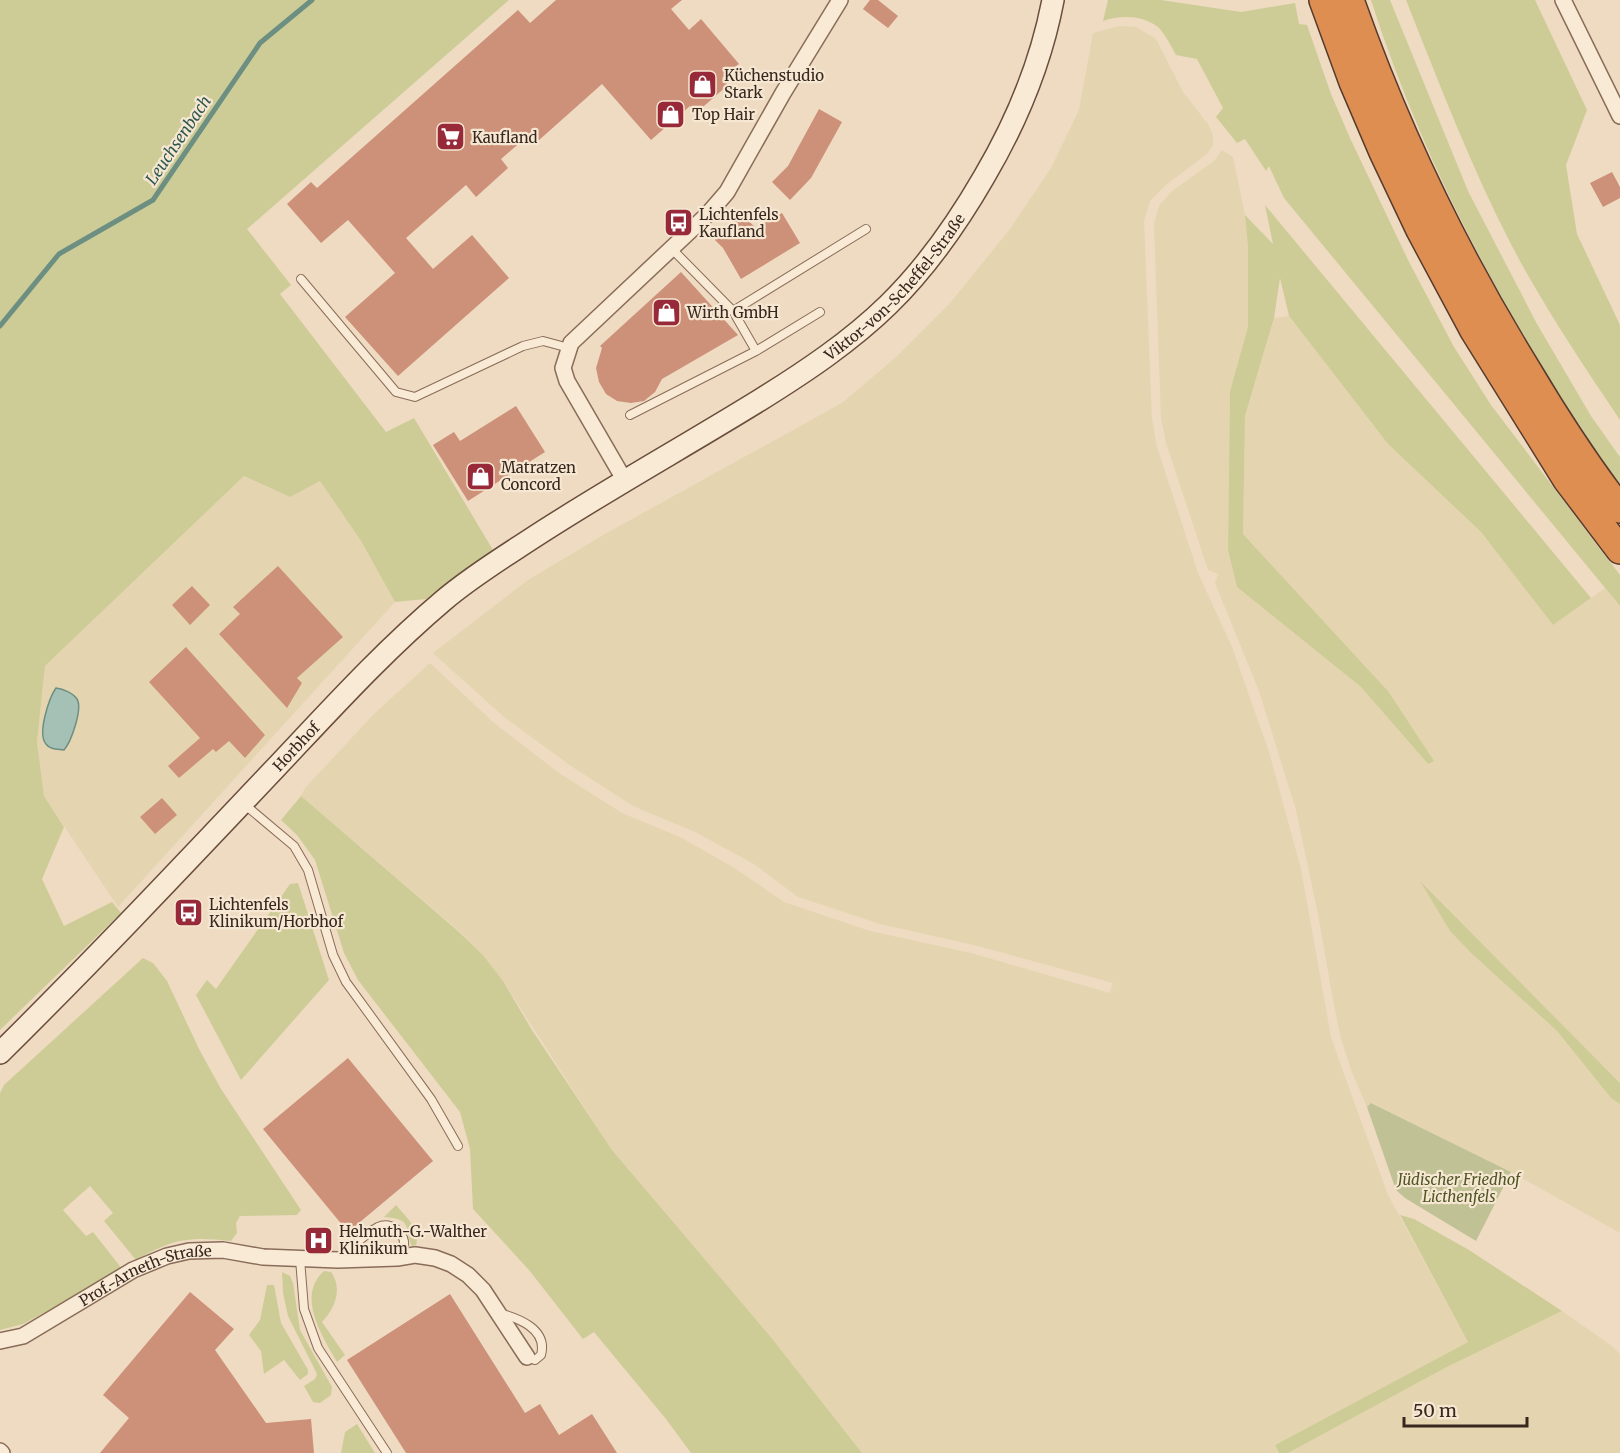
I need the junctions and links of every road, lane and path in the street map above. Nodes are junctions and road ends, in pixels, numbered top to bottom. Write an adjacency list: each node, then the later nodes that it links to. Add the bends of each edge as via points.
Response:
1 (840, 0): 10 (street, via 727,192)
2 (1053, 0): 17 (main road, Viktor-von-Scheffel-Straße, via 1034,76 1018,113 964,213 903,289 847,341 798,376)
3 (1308, 0): 7 (highway)
4 (1323, 0): 7 (highway)
5 (1350, 0): 18 (highway, via 1398,124 1463,258 1553,414)
6 (1563, 0): 8 (street)
7 (1353, 82): 19 (highway, via 1420,230 1473,329 1567,480)
8 (1620, 116)
9 (866, 229): 12 (lane)
10 (671, 248): 12 (lane); 14 (street)
11 (301, 279): 14 (lane, via 396,392 415,397 523,346 543,341)
12 (733, 311): 15 (lane)
13 (820, 312): 15 (lane)
14 (569, 348): 17 (street, via 563,368 567,381)
15 (756, 351): 16 (lane)
16 (630, 415)
17 (625, 481): 20 (main road, Horbhof, via 515,549 445,600 332,708)
18 (1620, 509)
19 (1620, 550)
20 (243, 803): 21 (main road, Horbhof); 22 (lane, via 294,846 308,870 333,955 346,982 431,1099)
21 (0, 1053)
22 (458, 1146)
23 (397, 1258): 25 (street, Prof.-Arneth-Straße); 25 (lane, via 402,1253 402,1233 387,1225 378,1227); 26 (street, Prof.-Arneth-Straße, via 415,1255 451,1264 483,1290)
24 (300, 1260): 25 (street, Prof.-Arneth-Straße); 27 (street, Prof.-Arneth-Straße, via 222,1250 167,1256 133,1270 23,1336); 29 (lane, via 304,1309 318,1348)
25 (338, 1260)
26 (499, 1313): 28 (street, Prof.-Arneth-Straße); 28 (lane, via 520,1319 539,1335 543,1343 541,1354 535,1360)
27 (0, 1341)
28 (527, 1357)
29 (387, 1453)

